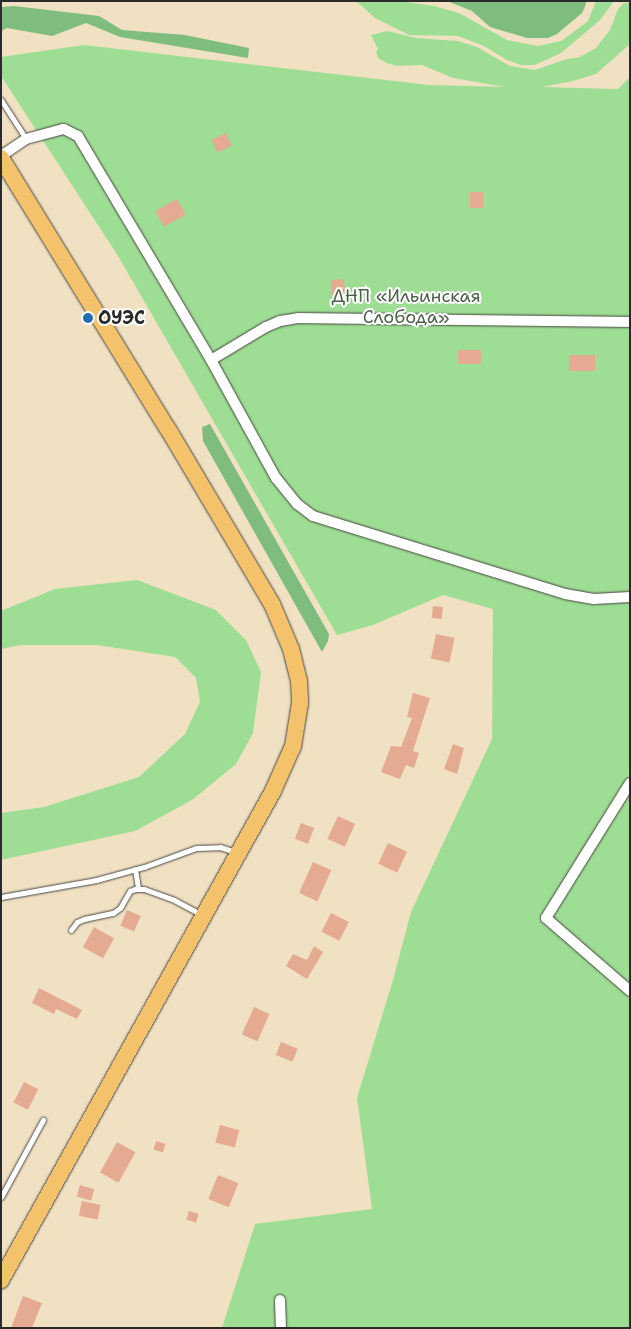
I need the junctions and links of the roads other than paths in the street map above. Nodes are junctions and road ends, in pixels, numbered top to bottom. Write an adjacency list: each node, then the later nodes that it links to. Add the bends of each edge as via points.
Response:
1 (1, 100): 2 (lane)
2 (26, 140): 3 (street); 5 (street, via 64,128 78,136)
3 (1, 157): 8 (main road, via 217,510 272,604 289,642 299,688 296,735 281,774)
4 (630, 322): 5 (street, via 298,318 266,327)
5 (211, 360): 6 (street, via 276,478 297,504 313,516 565,594 594,599)
6 (630, 597)
7 (630, 783): 14 (street, via 546,918)
8 (238, 853): 9 (lane, via 220,847 196,848); 12 (main road)
9 (135, 869): 10 (lane); 11 (lane, via 88,882)
10 (138, 889): 12 (lane, via 174,900); 13 (lane, via 130,891 113,913 84,919)
11 (1, 897)
12 (203, 915): 17 (main road)
13 (71, 930)
14 (630, 991)
15 (43, 1120): 16 (lane)
16 (1, 1197)
17 (3, 1270)
18 (280, 1300): 19 (street)
19 (281, 1328)

